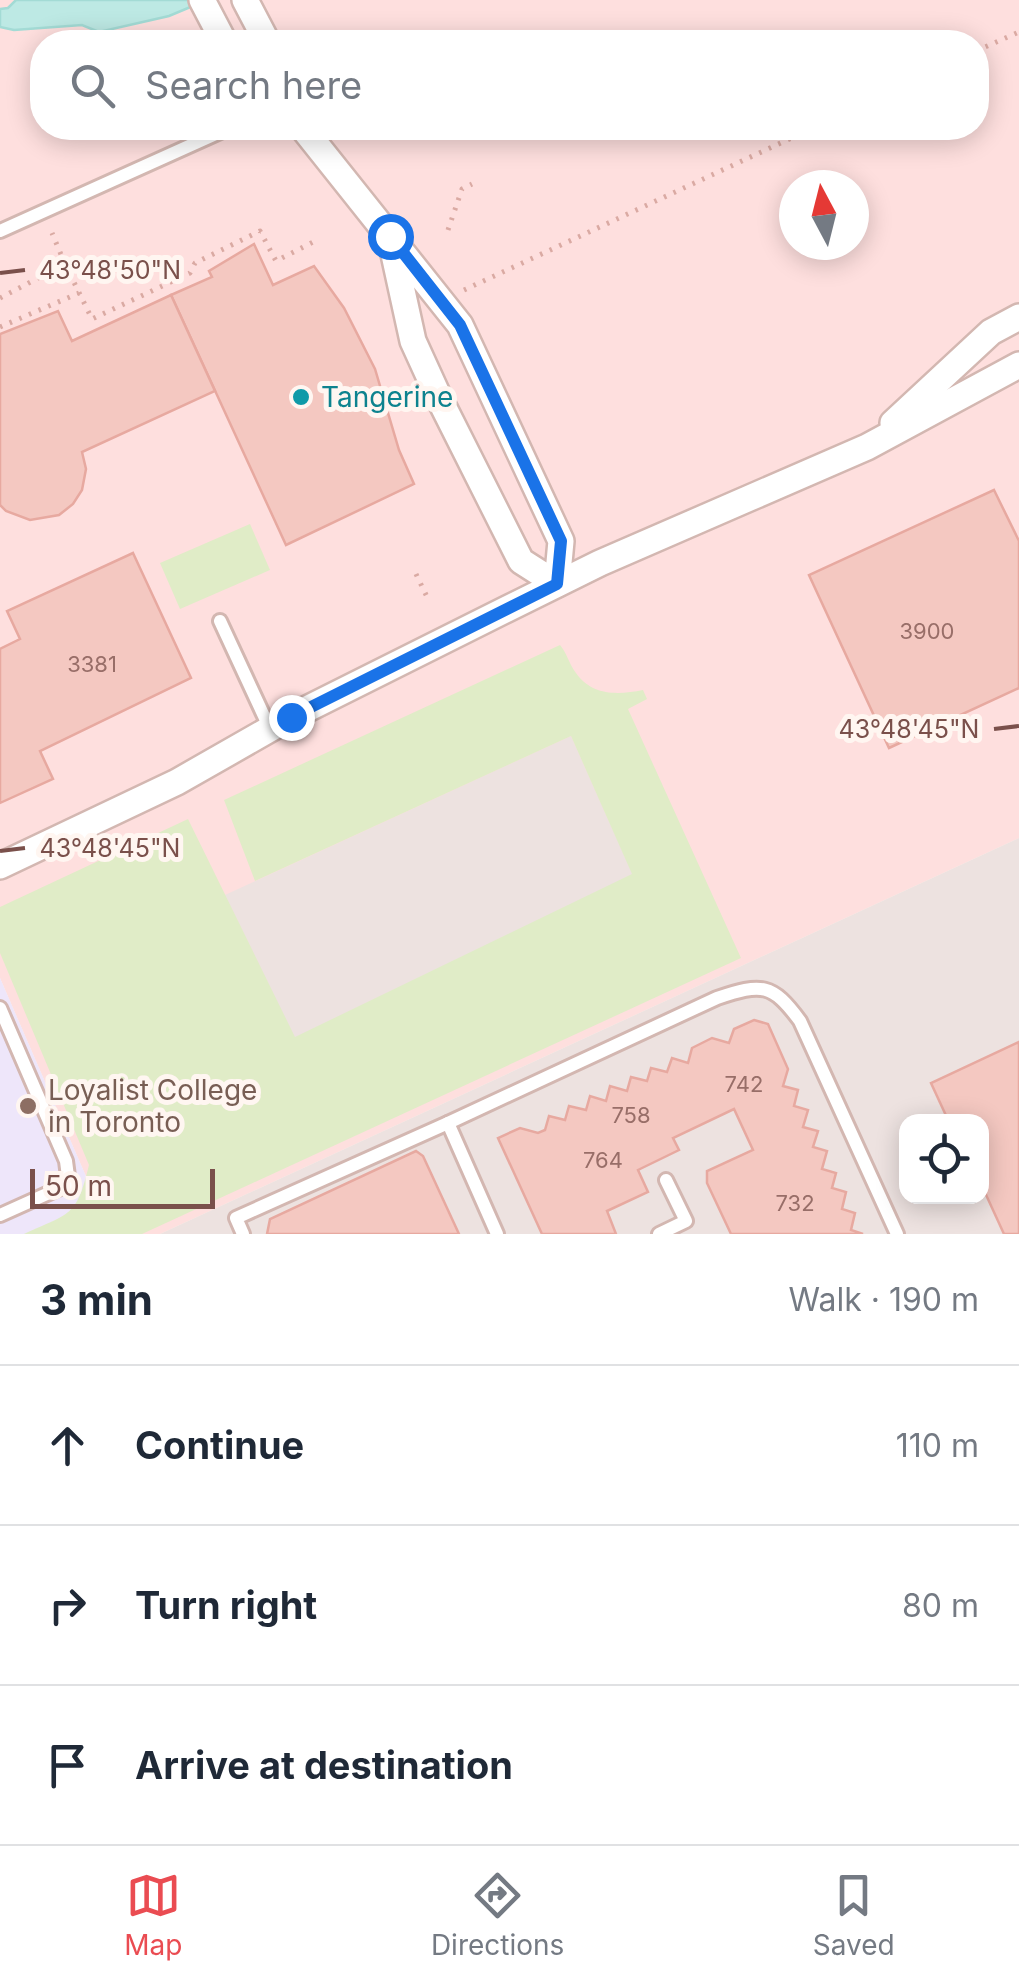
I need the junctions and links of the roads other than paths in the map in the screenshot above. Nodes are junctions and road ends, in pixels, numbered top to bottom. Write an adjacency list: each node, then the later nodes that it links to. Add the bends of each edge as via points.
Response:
1 (246, 2): 2 (street)
2 (261, 30)
3 (202, 140): 5 (lane)
4 (313, 140): 6 (street)
5 (0, 231)
6 (390, 236): 10 (street, via 460,325 561,541); 10 (street, via 413,341 433,384 520,561)
7 (1019, 317): 9 (street, via 991,332)
8 (1019, 365): 9 (street)
9 (867, 447): 10 (street)
10 (557, 584): 12 (street)
11 (220, 621): 12 (lane)
12 (270, 729): 13 (street, via 178,782)
13 (0, 866)
14 (0, 1008): 17 (lane, via 66,1161 68,1184)
15 (448, 1122): 19 (lane, via 236,1218); 20 (lane); 22 (lane, via 718,998 764,988 781,995 800,1021)
16 (666, 1180): 18 (lane)
17 (0, 1215)
18 (689, 1228): 21 (lane)
19 (243, 1234)
20 (497, 1234)
21 (658, 1234)
22 (898, 1234)

